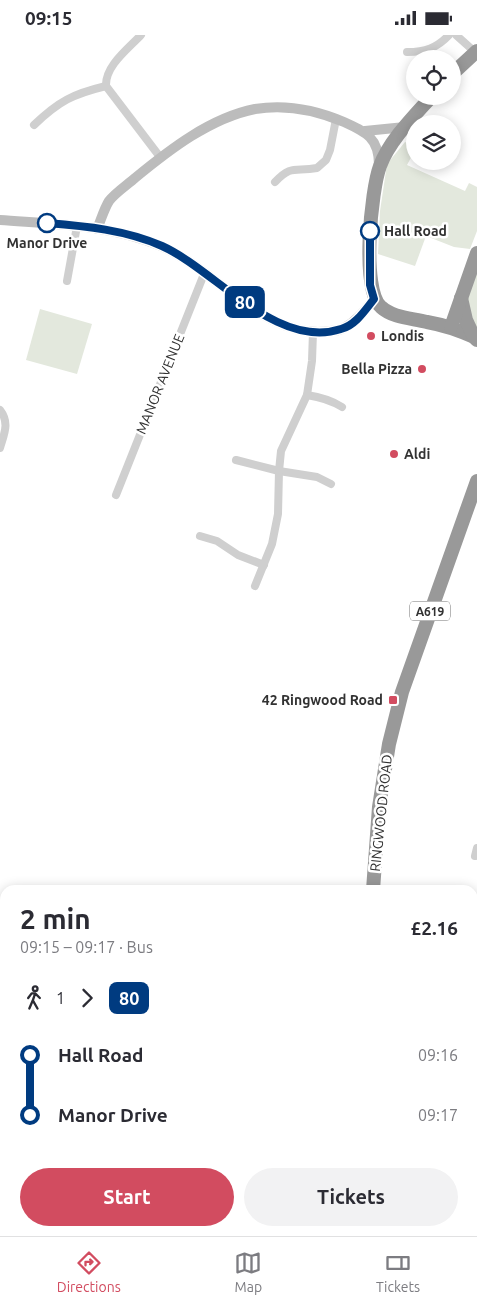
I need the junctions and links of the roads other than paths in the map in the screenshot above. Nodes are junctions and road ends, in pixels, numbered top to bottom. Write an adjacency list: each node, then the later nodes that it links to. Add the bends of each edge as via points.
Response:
1 (141, 35): 7 (street, via 109,69)
2 (450, 35): 4 (street)
3 (456, 35): 5 (street)
4 (427, 50)
5 (476, 51): 6 (highway)
6 (461, 65)
7 (106, 86): 10 (street, via 76,94 52,108); 13 (street)
8 (424, 105): 11 (highway)
9 (336, 119): 12 (street); 13 (street, via 310,110 256,109 212,125); 15 (street, via 326,160 317,169 284,172)
10 (34, 125)
11 (405, 127): 12 (street); 14 (highway)
12 (365, 131): 14 (street, via 376,147)
13 (160, 157): 18 (street, via 110,201)
14 (379, 167): 23 (highway, via 370,231 370,285)
15 (275, 182)
16 (0, 220): 17 (street)
17 (77, 225): 18 (street); 21 (street)
18 (96, 229): 20 (street, via 162,246)
19 (477, 253): 22 (highway)
20 (204, 274): 25 (street, via 283,326); 35 (street, MANOR AVENUE)
21 (67, 281)
22 (461, 297): 24 (highway); 26 (highway, via 466,319)
23 (374, 299): 24 (highway, via 393,314); 25 (street, via 356,321 342,329)
24 (451, 327): 26 (highway)
25 (313, 332): 27 (street)
26 (476, 339)
27 (306, 395): 28 (street, via 334,401); 32 (street, via 281,451)
28 (342, 407)
29 (0, 410): 30 (street, via 7,426)
30 (0, 448)
31 (236, 460): 32 (street)
32 (279, 471): 34 (street, via 317,477); 37 (street, via 278,514)
33 (477, 481): 39 (highway, RINGWOOD ROAD / A619, via 414,655 393,726 379,807)
34 (332, 484)
35 (116, 495)
36 (200, 536): 37 (street)
37 (264, 565): 38 (street)
38 (255, 586)
39 (374, 885)

